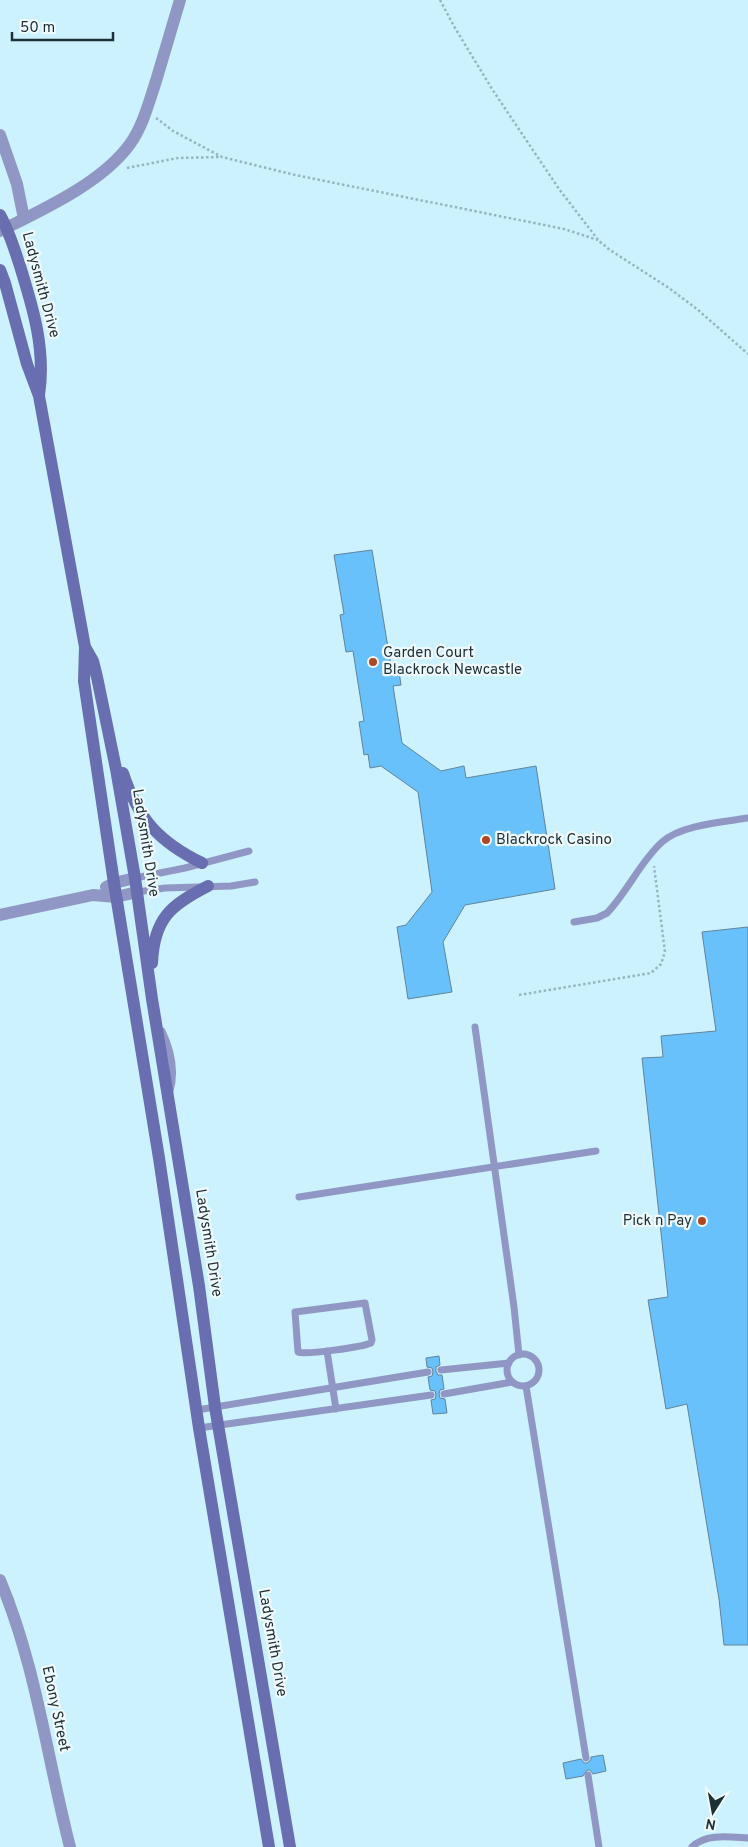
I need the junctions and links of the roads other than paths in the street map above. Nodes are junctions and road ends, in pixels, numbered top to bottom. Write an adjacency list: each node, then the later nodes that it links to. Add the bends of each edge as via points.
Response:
1 (180, 0): 4 (street, via 147,109 130,144 102,173)
2 (0, 135): 4 (street, via 17,184)
3 (0, 215): 5 (street, Ladysmith Drive)
4 (24, 219): 5 (street)
5 (4, 229): 7 (street, Ladysmith Drive, via 32,305 40,344 42,375)
6 (0, 270): 7 (street, Ladysmith Drive)
7 (39, 396): 8 (street, Ladysmith Drive)
8 (85, 647): 9 (street, Ladysmith Drive, via 93,661); 15 (street, Ladysmith Drive, via 84,681)
9 (109, 733): 12 (street, via 139,810 170,845); 13 (street, Ladysmith Drive)
10 (748, 818): 21 (lane, via 701,826 663,841 608,913)
11 (249, 851): 12 (lane)
12 (202, 863): 13 (lane)
13 (135, 878): 15 (street); 17 (street, Ladysmith Drive)
14 (255, 882): 16 (lane)
15 (114, 883): 18 (street); 19 (street, Ladysmith Drive)
16 (208, 886): 17 (lane); 22 (street, via 168,912 156,932)
17 (137, 892): 19 (street); 22 (street, Ladysmith Drive)
18 (93, 895): 19 (street); 20 (street)
19 (116, 897): 39 (street, Ladysmith Drive)
20 (0, 915)
21 (574, 922)
22 (152, 999): 37 (street, Ladysmith Drive, via 199,1286)
23 (475, 1026): 25 (lane)
24 (596, 1151): 25 (lane)
25 (494, 1168): 26 (lane); 28 (lane)
26 (299, 1196)
27 (327, 1351): 27 (lane, via 298,1352 294,1313 365,1303 371,1343); 34 (lane)
28 (519, 1354): 29 (lane); 33 (lane, via 534,1358 539,1366 536,1381)
29 (508, 1363): 30 (lane); 32 (lane, via 507,1373)
30 (441, 1370)
31 (428, 1372): 34 (lane)
32 (512, 1382): 33 (lane); 35 (lane)
33 (526, 1386): 43 (lane)
34 (333, 1388): 37 (lane); 38 (lane)
35 (444, 1394)
36 (431, 1396): 38 (lane)
37 (215, 1407): 39 (lane); 40 (street, Ladysmith Drive)
38 (336, 1408): 40 (lane)
39 (197, 1410): 41 (street, Ladysmith Drive)
40 (218, 1425): 41 (lane); 48 (street, Ladysmith Drive)
41 (199, 1428): 47 (street, Ladysmith Drive)
42 (0, 1580): 46 (street, Ebony Street, via 23,1640)
43 (586, 1758)
44 (588, 1774): 49 (lane)
45 (748, 1838): 50 (lane, via 708,1838)
46 (70, 1847)
47 (269, 1847)
48 (290, 1847)
49 (599, 1847)
50 (692, 1847)

